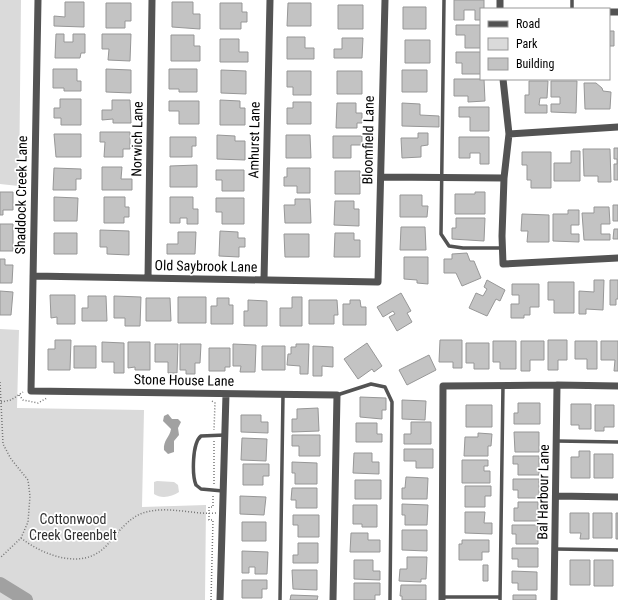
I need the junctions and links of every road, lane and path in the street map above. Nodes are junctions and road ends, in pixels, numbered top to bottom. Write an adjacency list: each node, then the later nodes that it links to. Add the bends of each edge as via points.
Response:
1 (38, 0): 14 (street, Shaddock Creek Lane)
2 (152, 0): 15 (street, Norwich Lane)
3 (270, 0): 16 (street, Amhurst Lane)
4 (385, 0): 9 (street, Bloomfield Lane)
5 (444, 0): 10 (lane)
6 (503, 80): 8 (street)
7 (618, 128): 8 (street)
8 (509, 134): 11 (street)
9 (380, 177): 10 (street); 17 (street, Bloomfield Lane)
10 (442, 178): 11 (street); 12 (lane, via 441,234 449,246)
11 (504, 178): 12 (street)
12 (502, 248): 13 (street, via 503,264)
13 (618, 258)
14 (33, 276): 15 (street, Old Saybrook Lane); 22 (street, Shaddock Creek Lane)
15 (148, 278): 16 (street, Old Saybrook Lane)
16 (264, 280): 17 (street, Old Saybrook Lane)
17 (378, 282)
18 (0, 382): 29 (path)
19 (503, 385): 20 (street); 44 (street, via 443,386); 45 (lane)
20 (557, 385): 21 (street); 32 (street, Bal Harbour Lane)
21 (618, 386)
22 (31, 391): 23 (street, Stone House Lane); 24 (path)
23 (226, 394): 25 (street, Stone House Lane); 31 (street)
24 (18, 395): 27 (path, via 23,400 38,403 44,402); 29 (path)
25 (283, 395): 26 (street, Stone House Lane); 48 (lane)
26 (337, 395): 49 (street); 50 (lane, via 372,384 385,387 392,402)
27 (47, 398)
28 (210, 400): 30 (path, via 215,403)
29 (1, 402): 40 (path, via 3,444 28,480 28,522)
30 (214, 435): 31 (lane); 34 (path); 34 (lane, via 201,436 196,442 194,475 198,487)
31 (225, 435): 35 (street)
32 (556, 441): 33 (lane); 36 (street, Bal Harbour Lane)
33 (618, 442)
34 (214, 490): 35 (lane); 39 (path, via 213,507 208,507)
35 (223, 491): 38 (street)
36 (556, 496): 37 (street); 41 (street, Bal Harbour Lane)
37 (618, 497)
38 (223, 512): 39 (path); 47 (street)
39 (208, 513): 40 (path, via 170,509 143,513 115,534 97,555 71,560 50,554); 46 (path, via 209,520 213,520)
40 (21, 538): 43 (path)
41 (555, 549): 42 (lane); 51 (street, Bal Harbour Lane)
42 (618, 550)
43 (0, 558)
44 (442, 598): 45 (lane)
45 (500, 599)
46 (211, 600)
47 (220, 600)
48 (280, 600)
49 (333, 600)
50 (390, 600)
51 (554, 600)

